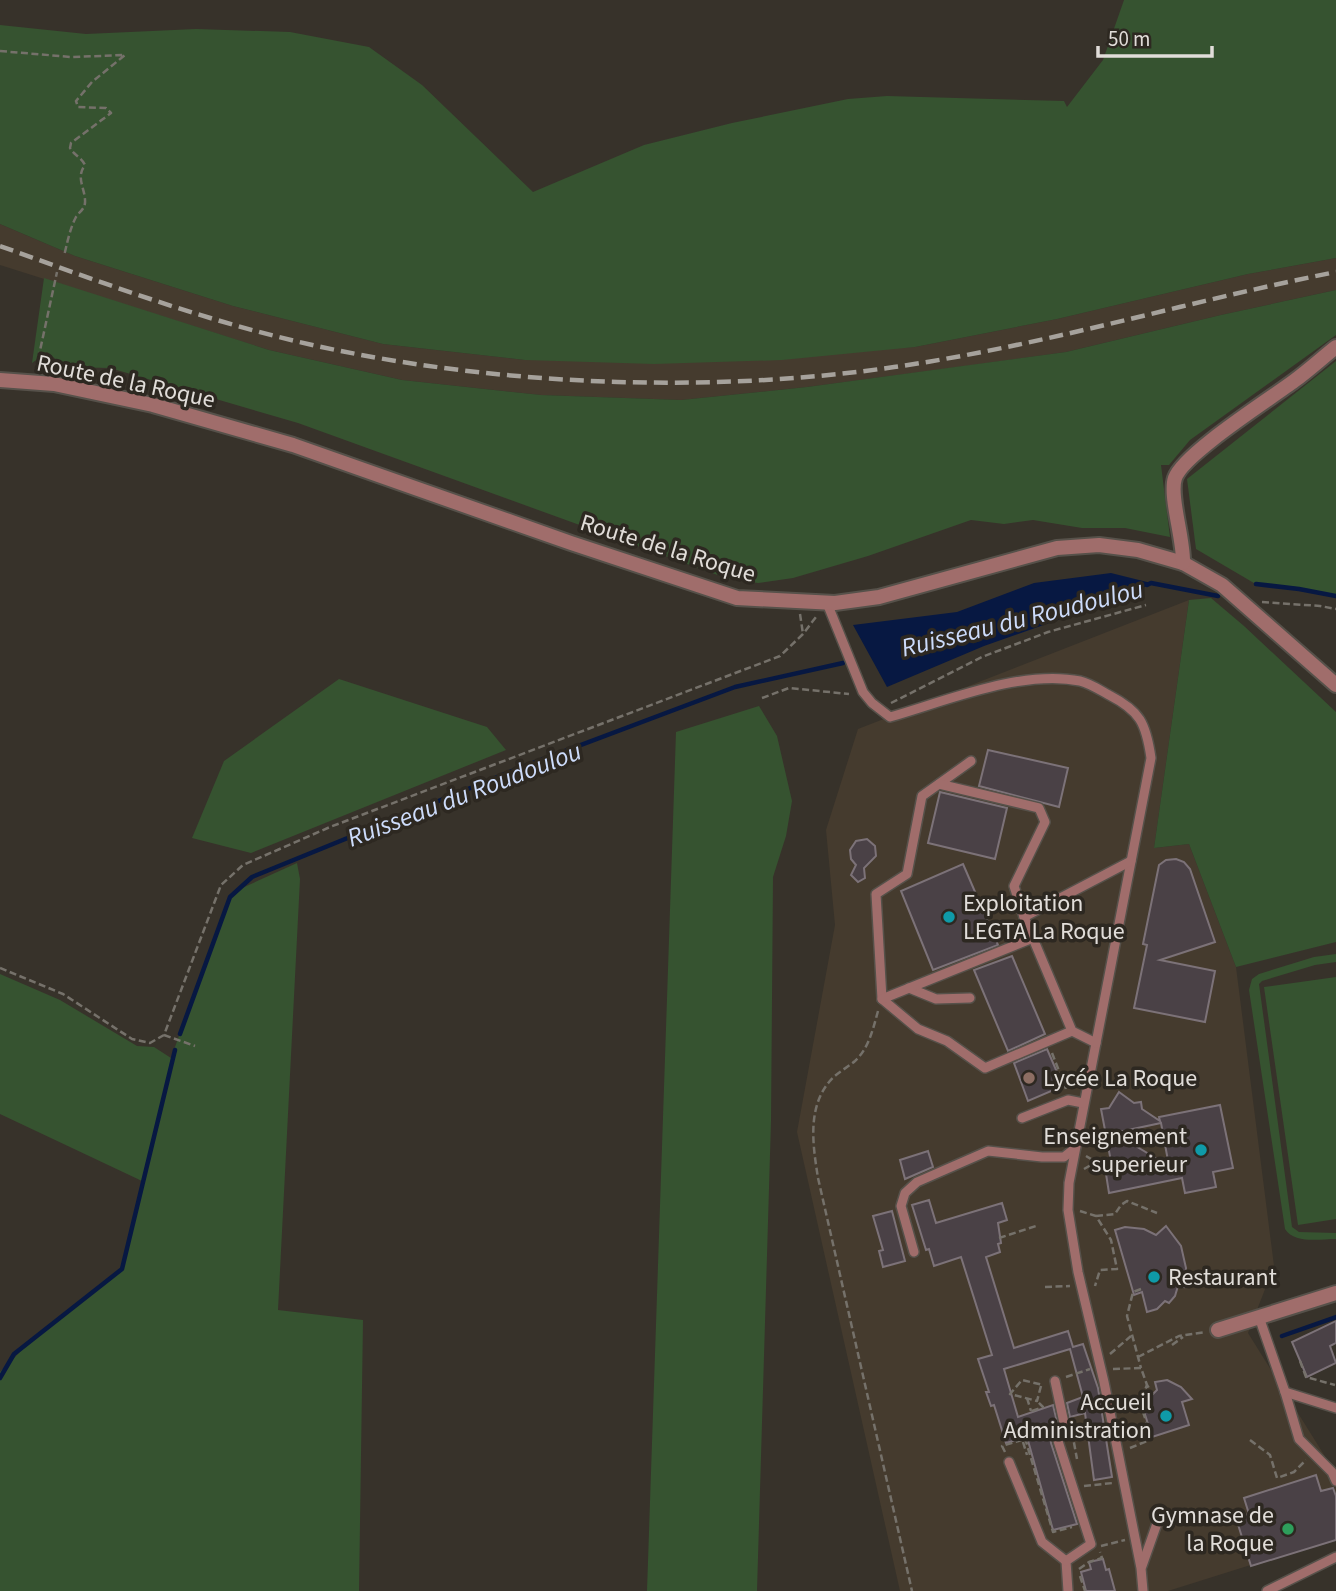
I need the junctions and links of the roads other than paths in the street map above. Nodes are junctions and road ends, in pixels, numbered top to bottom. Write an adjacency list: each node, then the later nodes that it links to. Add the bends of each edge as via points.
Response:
1 (1336, 347): 3 (street, via 1195,453 1175,477)
2 (0, 380): 4 (street, Route de la Roque, via 54,384 153,405 293,445 737,598)
3 (1183, 563): 4 (street, Route de la Roque, via 1099,545 1057,548 879,597); 5 (street, Route de la Roque, via 1222,585)
4 (827, 603): 8 (lane, via 863,692 890,718 1041,677 1082,681 1130,706 1147,732 1151,758)
5 (1336, 685)
6 (971, 761): 7 (lane)
7 (939, 784): 9 (lane, via 1039,808 1045,822 1014,887); 13 (lane, via 922,796 907,874 876,894)
8 (1131, 861): 9 (lane); 15 (lane)
9 (1024, 917): 10 (lane)
10 (1033, 938): 11 (lane); 14 (lane)
11 (909, 988): 12 (lane, via 936,999); 13 (lane)
12 (970, 998)
13 (882, 999): 14 (lane, via 918,1029 947,1041 985,1068)
14 (1072, 1031): 15 (lane)
15 (1096, 1043): 16 (lane)
16 (1083, 1103): 17 (lane, via 1068,1100); 18 (lane)
17 (1022, 1118)
18 (1074, 1149): 19 (lane, via 1064,1157 988,1151 917,1182 905,1193 901,1206); 31 (lane, via 1069,1210 1083,1298)
19 (914, 1252)
20 (1336, 1293): 21 (street)
21 (1259, 1317): 22 (street); 24 (lane)
22 (1217, 1330)
23 (1055, 1381): 30 (lane, via 1064,1423 1058,1441 1091,1544)
24 (1285, 1392): 25 (lane); 27 (lane, via 1299,1439)
25 (1336, 1408)
26 (1009, 1462): 30 (lane, via 1042,1542)
27 (1336, 1481)
28 (1160, 1515): 31 (lane)
29 (1336, 1557): 34 (lane)
30 (1066, 1561): 32 (lane)
31 (1142, 1568): 33 (lane)
32 (1068, 1591)
33 (1143, 1591)
34 (1267, 1591)

